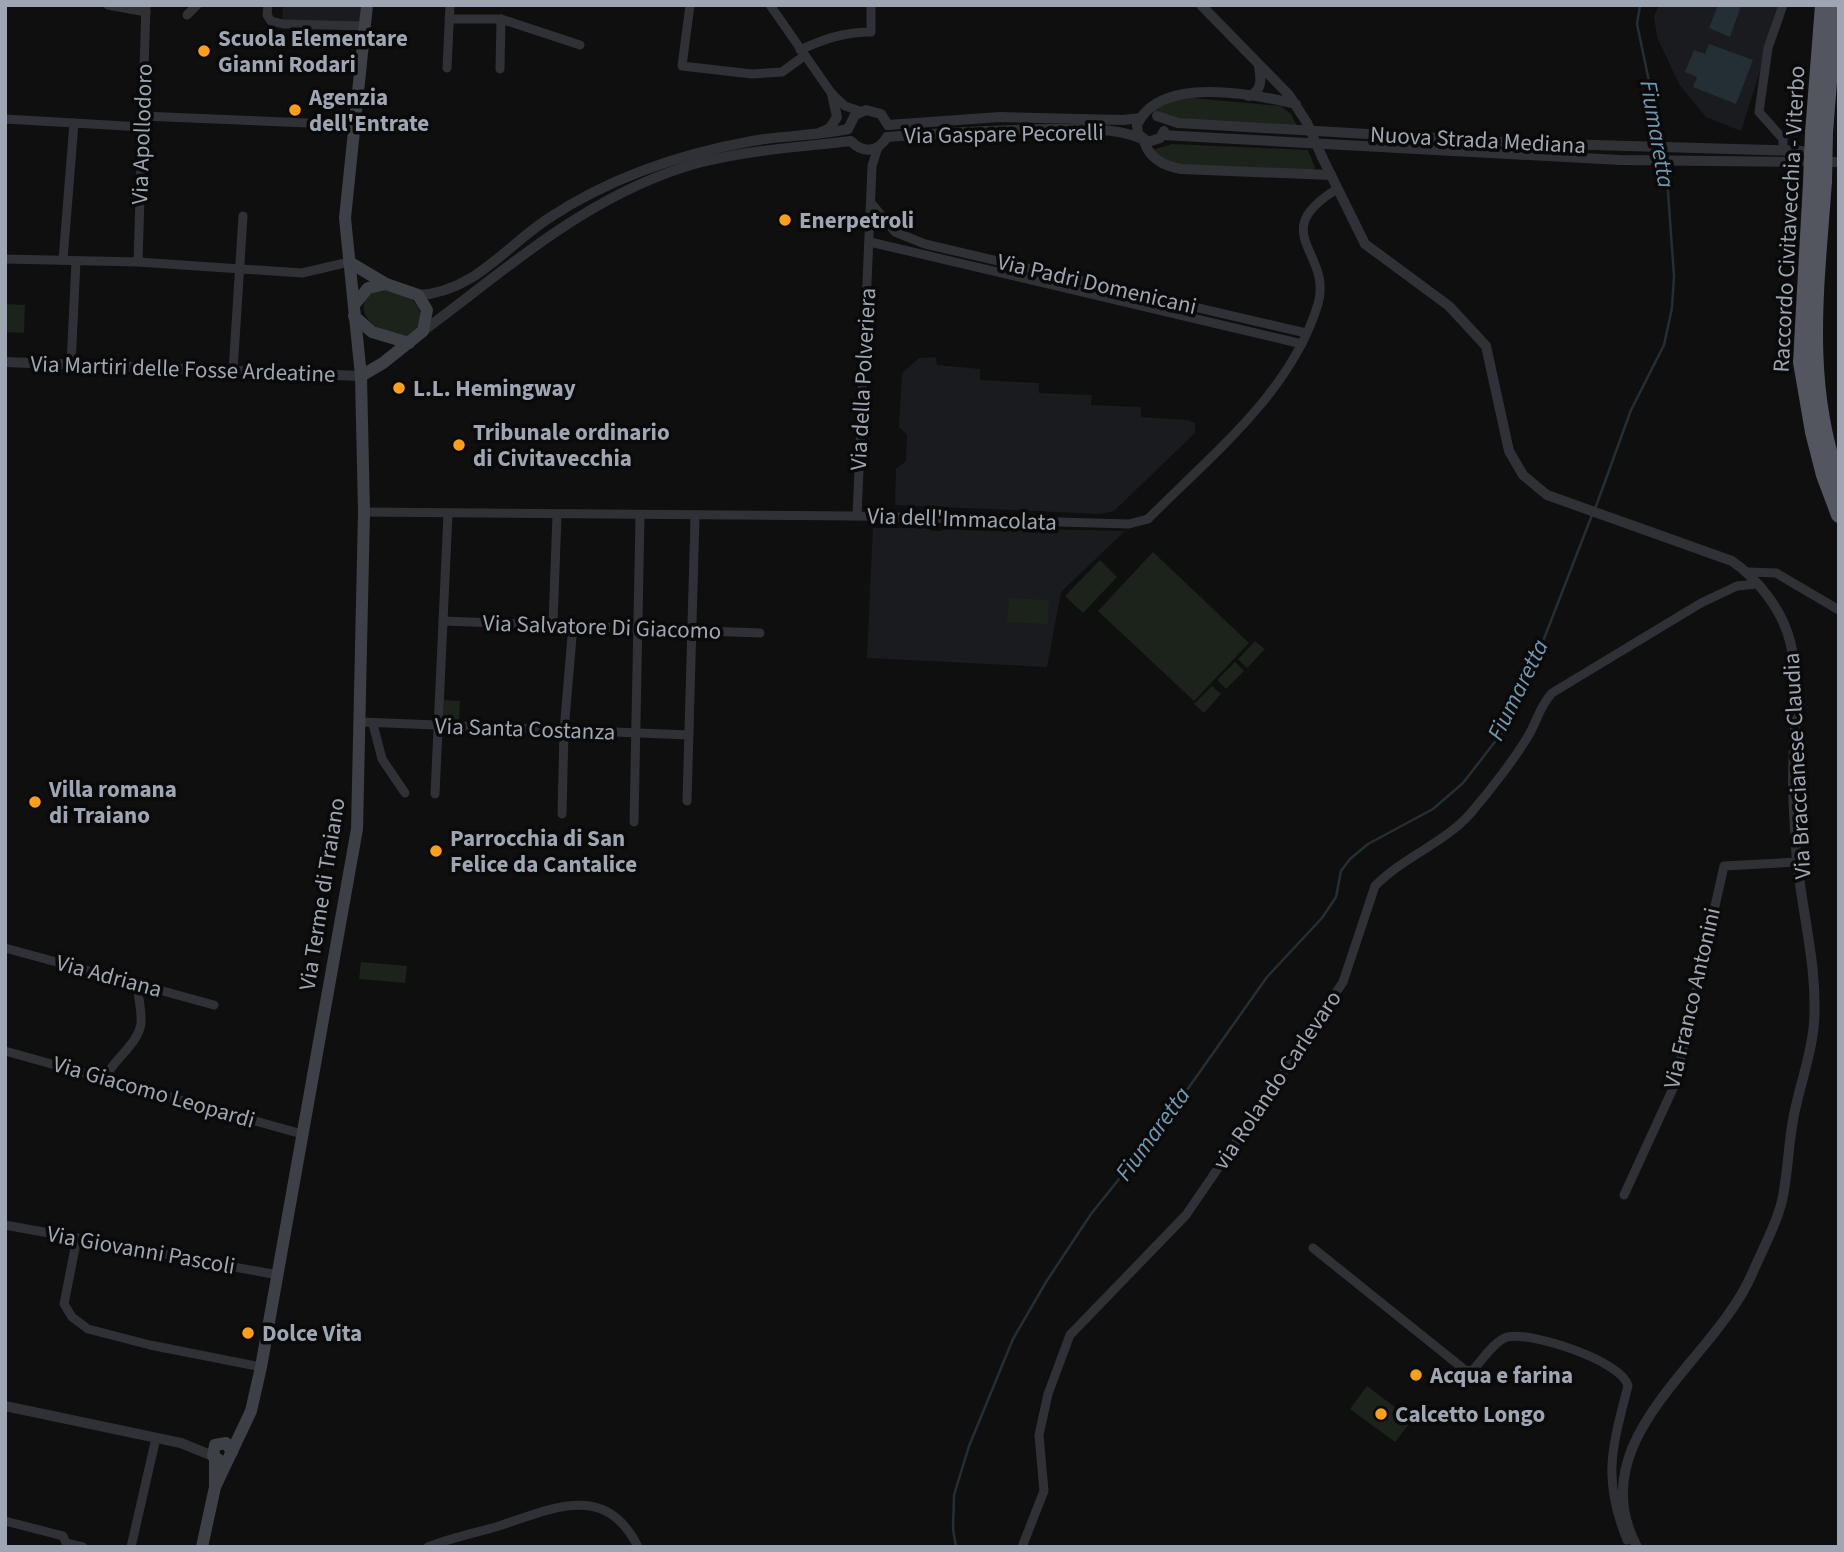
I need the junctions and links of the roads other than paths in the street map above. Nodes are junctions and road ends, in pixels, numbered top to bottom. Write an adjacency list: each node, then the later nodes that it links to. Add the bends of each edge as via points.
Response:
1 (108, 5): 13 (street)
2 (197, 5): 14 (street)
3 (268, 5): 17 (street, via 271,22)
4 (367, 5): 17 (main road)
5 (450, 5): 15 (street)
6 (690, 5): 19 (street, via 682,66 752,74 782,72)
7 (771, 5): 19 (street)
8 (872, 5): 19 (street, via 870,32 824,39)
9 (1201, 5): 20 (street, Via Braccianese Claudia)
10 (1783, 5): 40 (street, via 1770,39 1759,112 1783,139)
11 (1823, 5): 34 (highway, Raccordo Civitavecchia - Viterbo)
12 (1835, 5): 34 (highway, Raccordo Civitavecchia - Viterbo)
13 (146, 9): 26 (street, Via Apollodoro)
14 (187, 15)
15 (449, 19): 16 (street); 21 (street)
16 (501, 19): 18 (street); 22 (street)
17 (366, 26): 30 (main road)
18 (580, 46)
19 (802, 53): 23 (street)
20 (1259, 66): 24 (street, via 1261,84); 25 (street, Via Braccianese Claudia)
21 (447, 68)
22 (500, 69)
23 (832, 94): 31 (street, via 845,106); 36 (street, via 837,117 830,128)
24 (1249, 96): 25 (street); 27 (street, via 1181,92 1153,106)
25 (1296, 104): 43 (street, Via Braccianese Claudia, bridge)
26 (142, 116): 30 (street); 32 (street, Via Apollodoro)
27 (1147, 116): 33 (street, Via Gaspare Pecorelli, via 1123,120 1000,117); 35 (street, via 1163,122); 37 (street, via 1137,125); 41 (street, Nuova Strada Mediana, via 1178,123 1643,148)
28 (5, 119): 29 (street)
29 (74, 123): 32 (street); 52 (street)
30 (355, 125): 55 (main road, via 345,218)
31 (852, 125): 33 (street, Via Gaspare Pecorelli, via 876,111); 36 (street); 39 (street); 60 (street, via 699,163 643,183 564,224)
32 (142, 127): 54 (street, Via Apollodoro)
33 (888, 131): 37 (street, Via Gaspare Pecorelli, via 1089,129 1125,132); 38 (street, Via Gaspare Pecorelli)
34 (1819, 133): 44 (highway, Raccordo Civitavecchia - Viterbo, bridge)
35 (1162, 135): 37 (street, via 1152,142); 41 (street, Nuova Strada Mediana, via 1638,160)
36 (815, 136): 58 (street, via 713,148 657,164 548,218 453,290)
37 (1142, 139): 43 (street, via 1149,153 1166,166 1181,169)
38 (878, 147): 39 (street, Via Gaspare Pecorelli); 42 (street, Via della Polveriera)
39 (862, 149): 42 (street)
40 (1783, 152): 41 (street, Nuova Strada Mediana); 41 (street, Nuova Strada Mediana, via 1802,157)
41 (1684, 156)
42 (872, 166): 46 (street, Via della Polveriera)
43 (1331, 175): 45 (street, Via Braccianese Claudia)
44 (1817, 182): 68 (highway, Raccordo Civitavecchia - Viterbo, via 1814,352 1823,430); 71 (highway, Raccordo Civitavecchia - Viterbo, via 1801,362 1813,432)
45 (1337, 189): 61 (street, Via dell'Immacolata, via 1307,213 1302,227 1318,281 1319,301); 76 (street, Via Braccianese Claudia, via 1365,244 1449,306 1486,346 1505,439 1523,475 1547,495 1704,550)
46 (872, 204): 48 (street); 49 (street, Via della Polveriera)
47 (243, 216): 56 (street)
48 (889, 227): 49 (street); 50 (street); 61 (street, Via Padri Domenicani, via 925,244)
49 (870, 237): 50 (street, Via Padri Domenicani); 74 (street, Via della Polveriera)
50 (884, 244): 63 (street, Via Padri Domenicani)
51 (5, 259): 52 (street)
52 (63, 260): 53 (street)
53 (76, 261): 54 (street); 65 (street)
54 (138, 262): 56 (street)
55 (349, 262): 56 (street, via 302,273); 57 (main road); 59 (main road, Via Terme di Traiano)
56 (240, 269): 66 (street)
57 (386, 284): 58 (main road); 59 (main road, via 368,288)
58 (418, 295): 60 (main road, via 428,310)
59 (354, 311): 62 (main road, via 372,332); 67 (main road, Via Terme di Traiano)
60 (423, 331): 62 (main road)
61 (1306, 333): 63 (street, Via dell'Immacolata)
62 (409, 343): 67 (main road)
63 (1302, 344): 74 (street, Via dell'Immacolata, via 1267,398 1148,519 1129,524)
64 (5, 362): 65 (street, Via Martiri delle Fosse Ardeatine)
65 (71, 365): 66 (street, Via Martiri delle Fosse Ardeatine)
66 (233, 371): 67 (street, Via Martiri delle Fosse Ardeatine)
67 (361, 376): 69 (main road, Via Terme di Traiano)
68 (1839, 482)
69 (364, 512): 70 (street, Via dell'Immacolata); 85 (main road, Via Terme di Traiano)
70 (448, 513): 72 (street, Via dell'Immacolata); 79 (street)
71 (1839, 514)
72 (557, 516): 73 (street, Via dell'Immacolata); 80 (street)
73 (640, 516): 75 (street, Via dell'Immacolata); 82 (street)
74 (857, 516): 75 (street, Via dell'Immacolata)
75 (695, 517): 83 (street)
76 (1748, 572): 77 (street, Via Braccianese Claudia); 78 (street, via 1776,573)
77 (1757, 584): 95 (street, Via Braccianese Claudia, via 1782,619 1793,657); 123 (street, via Rolando Carlevaro, via 1737,586 1701,603 1552,693 1531,732 1470,813 1449,834 1375,886 1343,982 1268,1096 1186,1215 1070,1335 1048,1394 1039,1435 1044,1491)
78 (1839, 610)
79 (443, 621): 80 (street, Via Salvatore Di Giacomo); 86 (street)
80 (553, 624): 81 (street, Via Salvatore Di Giacomo)
81 (573, 625): 82 (street, Via Salvatore Di Giacomo); 87 (street)
82 (637, 627): 83 (street, Via Salvatore Di Giacomo); 88 (street)
83 (691, 630): 84 (street, Via Salvatore Di Giacomo); 89 (street)
84 (760, 633)
85 (367, 723): 86 (street, Via Santa Costanza); 90 (street, Via Terme di Traiano, via 382,759); 101 (main road, Via Terme di Traiano, via 356,841)
86 (439, 727): 87 (street, Via Santa Costanza); 91 (street)
87 (564, 731): 88 (street, Via Santa Costanza); 93 (street)
88 (636, 733): 89 (street, Via Santa Costanza); 94 (street)
89 (689, 735): 92 (street)
90 (405, 793)
91 (435, 794)
92 (687, 802)
93 (562, 814)
94 (634, 822)
95 (1798, 862): 102 (street, Via Franco Antonini, via 1724,866 1675,1084); 117 (street, Via Braccianese Claudia, via 1812,959 1814,1023 1795,1107 1782,1200 1734,1311 1656,1405 1635,1440 1624,1478)
96 (5, 948): 97 (street, Via Adriana)
97 (137, 984): 98 (street, Via Adriana); 100 (street, via 141,1025)
98 (214, 1005)
99 (5, 1051): 100 (street, Via Giacomo Leopardi)
100 (105, 1079): 101 (street, Via Giacomo Leopardi)
101 (302, 1134): 106 (main road, Via Terme di Traiano)
102 (1624, 1195)
103 (5, 1225): 104 (street, Via Giovanni Pascoli)
104 (77, 1238): 106 (street, Via Giovanni Pascoli); 107 (street, via 64,1304 72,1318 88,1329)
105 (1313, 1248): 117 (street, via 1465,1370 1472,1371 1509,1336 1565,1346 1618,1371 1628,1386 1609,1468 1618,1517)
106 (278, 1275): 107 (main road, Via Terme di Traiano)
107 (261, 1367): 109 (main road, Via Terme di Traiano)
108 (5, 1406): 110 (street)
109 (251, 1411): 111 (main road); 113 (main road, Via Terme di Traiano)
110 (156, 1438): 112 (street); 119 (street)
111 (220, 1442): 112 (street); 113 (main road, via 229,1445); 114 (main road, via 213,1448)
112 (181, 1444): 114 (street)
113 (230, 1455): 114 (main road, via 222,1462); 115 (main road, Via Terme di Traiano)
114 (214, 1458): 115 (main road, Via Terme di Traiano)
115 (215, 1487): 120 (main road, Via Terme di Traiano)
116 (5, 1521): 118 (street, via 63,1536 66,1543)
117 (1630, 1543)
118 (83, 1547)
119 (131, 1547)
120 (202, 1547)
121 (428, 1547): 122 (street, via 565,1504 614,1513 628,1526)
122 (638, 1547)
123 (1022, 1547)

